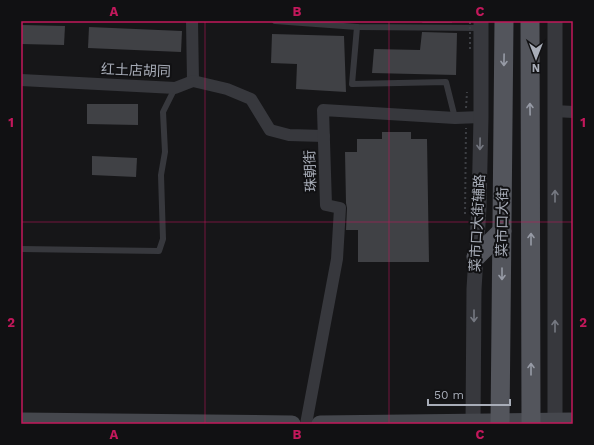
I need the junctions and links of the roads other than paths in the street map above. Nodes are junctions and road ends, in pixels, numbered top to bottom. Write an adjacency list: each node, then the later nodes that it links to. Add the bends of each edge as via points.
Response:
1 (192, 21): 9 (street)
2 (275, 21): 7 (lane)
3 (504, 21): 16 (main road, 菜市口大街, one-way to 16)
4 (530, 21): 24 (main road, 菜市口大街, one-way to 4)
5 (555, 21): 11 (street)
6 (477, 23): 7 (lane); 13 (street, 菜市口大街辅路)
7 (357, 27): 14 (lane, via 352,84 446,82)
8 (21, 80): 10 (street, 红土店胡同)
9 (193, 81): 10 (street, 红土店胡同); 15 (street, via 227,89 251,99 270,130 289,135)
10 (175, 88): 17 (lane, via 163,112 163,239 159,251)
11 (555, 111): 12 (street); 21 (street, one-way to 11)
12 (573, 112)
13 (481, 117): 14 (street, 珠朝街); 18 (street, 菜市口大街辅路, one-way to 18)
14 (455, 118): 15 (street, 珠朝街, via 323,110)
15 (324, 136): 26 (street, 珠朝街, via 326,205 340,208 337,259)
16 (502, 231): 18 (main road); 23 (main road, 菜市口大街, one-way to 23)
17 (21, 249)
18 (476, 257): 22 (street, 菜市口大街辅路, one-way to 22)
19 (21, 421): 25 (main road)
20 (573, 421): 21 (main road)
21 (555, 422): 24 (main road)
22 (473, 423): 23 (main road); 27 (main road)
23 (500, 423): 24 (main road)
24 (531, 423)
25 (292, 424)
26 (306, 424)
27 (320, 424)

